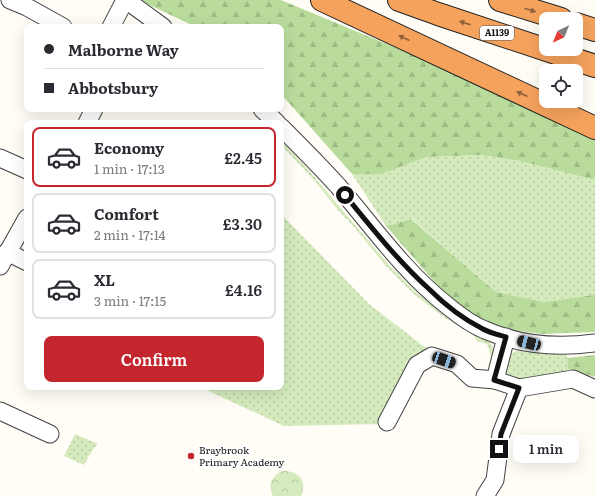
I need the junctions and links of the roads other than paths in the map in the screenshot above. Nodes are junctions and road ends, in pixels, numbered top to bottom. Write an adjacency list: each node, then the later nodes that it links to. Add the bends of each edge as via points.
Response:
1 (10, 0): 7 (street)
2 (126, 0): 8 (street); 9 (street)
3 (322, 0): 15 (highway, one-way to 3)
4 (399, 0): 12 (highway, A1139, one-way to 4)
5 (500, 0): 6 (highway, one-way to 6)
6 (539, 12)
7 (58, 24)
8 (113, 24)
9 (159, 24)
10 (583, 26): 11 (highway)
11 (595, 30)
12 (595, 66)
13 (265, 112): 14 (street)
14 (274, 120)
15 (595, 128)
16 (284, 130): 22 (street, via 337,186 390,250 434,295 463,318 484,330)
17 (0, 158): 18 (street)
18 (24, 169)
19 (24, 223): 20 (street)
20 (4, 259): 21 (street)
21 (24, 262)
22 (506, 337): 23 (street, via 551,345 576,346); 24 (street)
23 (595, 343)
24 (494, 380): 25 (street); 28 (street, via 472,378 457,364 432,356 417,365)
25 (519, 388): 26 (street, via 573,379); 30 (street, via 501,434 495,480)
26 (595, 389)
27 (0, 411): 29 (street)
28 (388, 422)
29 (50, 434)
30 (485, 496)

